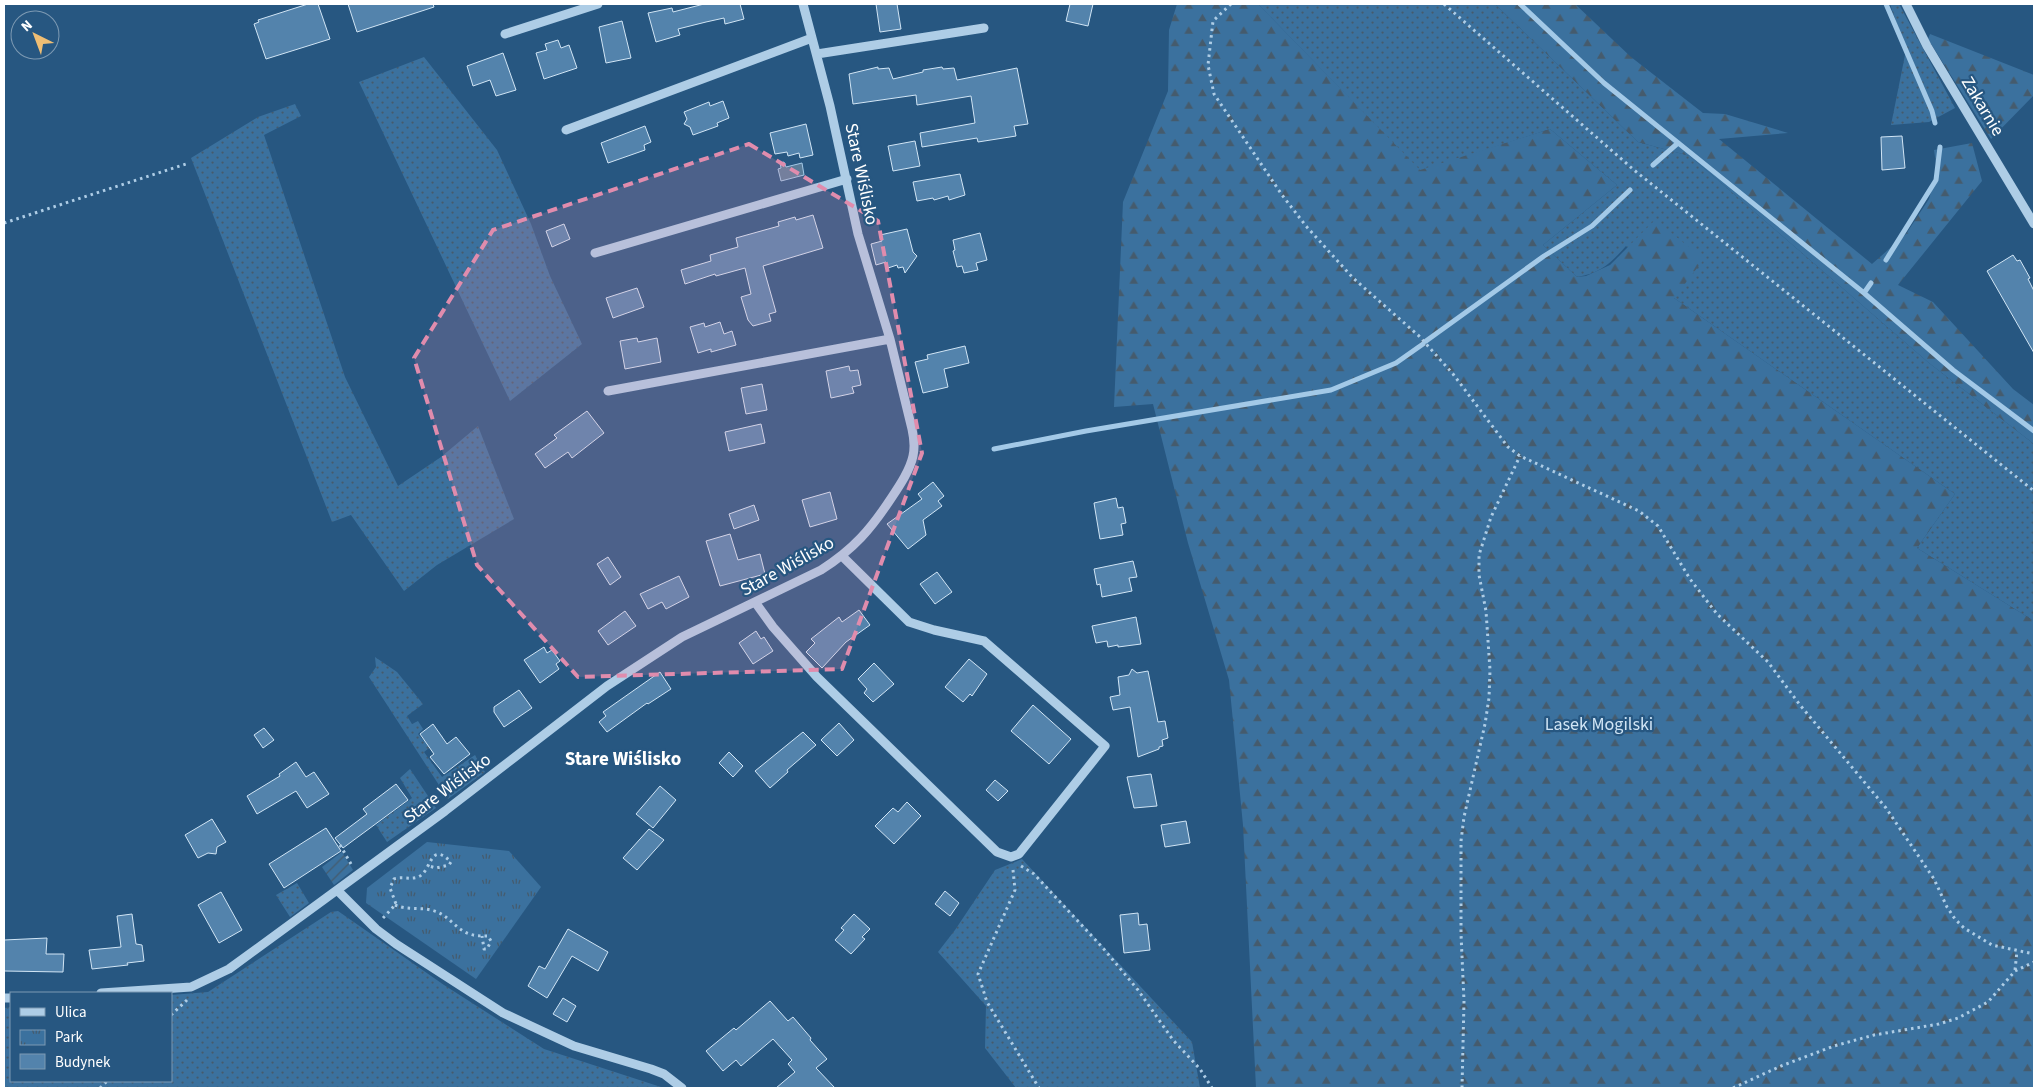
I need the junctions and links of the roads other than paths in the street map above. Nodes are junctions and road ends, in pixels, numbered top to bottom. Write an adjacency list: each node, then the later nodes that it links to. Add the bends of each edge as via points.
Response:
1 (598, 4): 5 (street)
2 (803, 4): 6 (street, Stare Wiślisko)
3 (1906, 4): 10 (street, Zakarnie, via 1927,46)
4 (984, 28): 7 (street)
5 (505, 34)
6 (812, 38): 7 (street, Stare Wiślisko); 8 (street)
7 (817, 54): 9 (street, Stare Wiślisko)
8 (566, 130)
9 (847, 179): 11 (street); 12 (street, Stare Wiślisko, via 858,234)
10 (2034, 224)
11 (595, 253)
12 (890, 339): 13 (street); 14 (street, Stare Wiślisko, via 912,429 914,454 900,484 872,527)
13 (608, 391)
14 (842, 556): 15 (street, Stare Wiślisko); 15 (street, via 909,622 984,640 1105,746 1019,854 1009,857 997,852 817,677)
15 (755, 602): 16 (street, Stare Wiślisko, via 682,637 608,686)
16 (337, 890): 17 (street, Stare Wiślisko, via 211,979 191,987); 18 (street, via 396,944 503,1012 574,1046 657,1072)
17 (116, 992)
18 (682, 1088)

